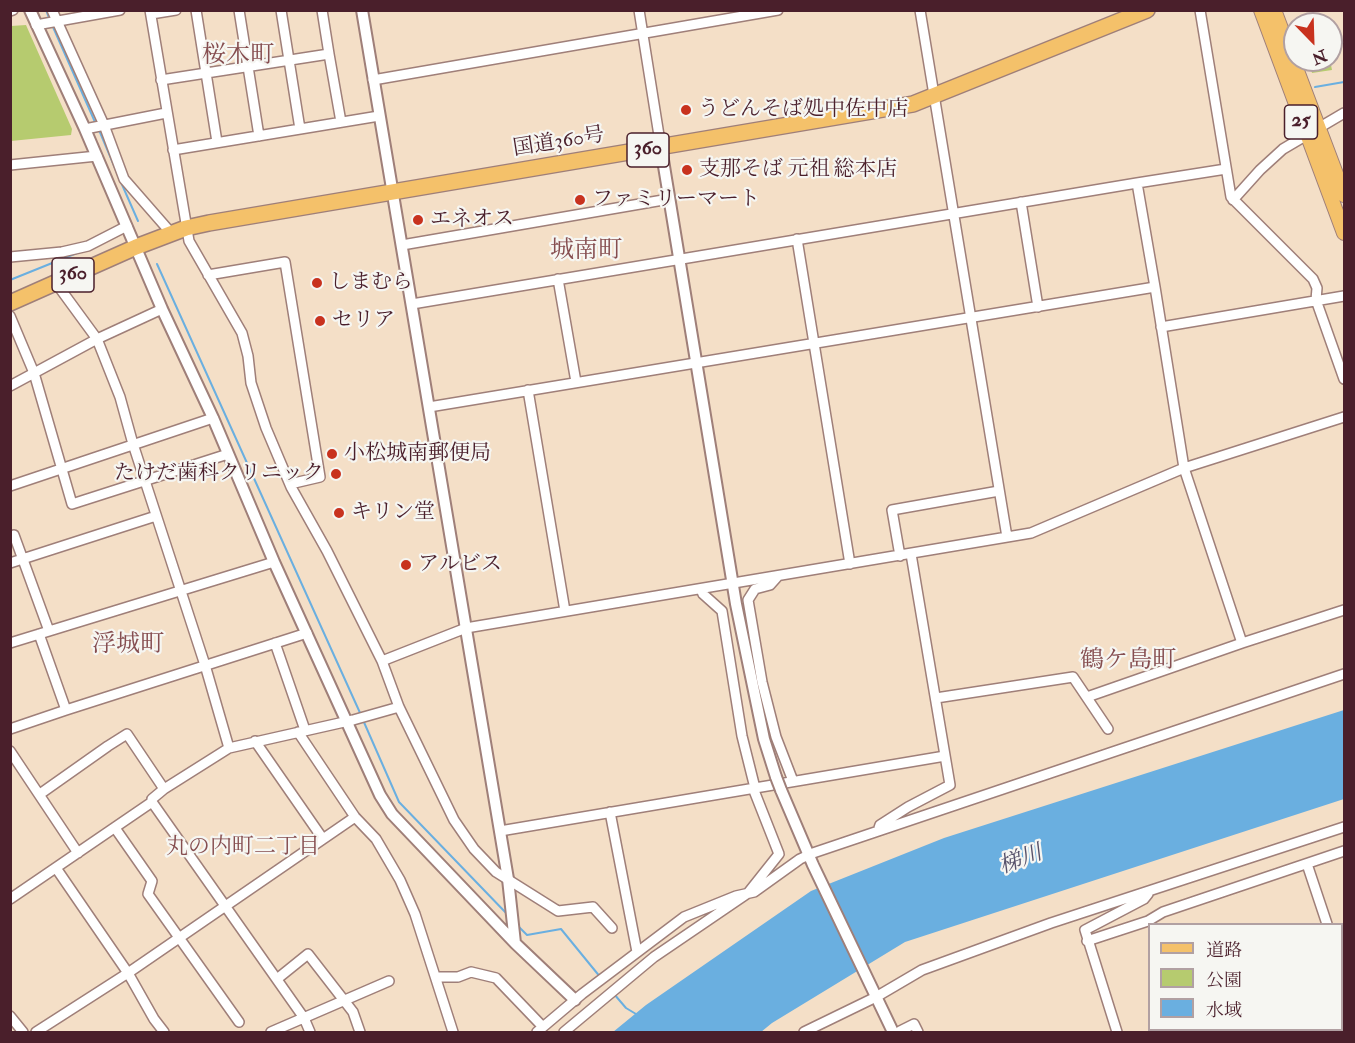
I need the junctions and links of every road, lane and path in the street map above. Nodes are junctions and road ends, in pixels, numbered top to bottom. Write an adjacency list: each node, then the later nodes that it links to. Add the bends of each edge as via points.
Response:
1 (30, 10): 19 (street)
2 (52, 10): 18 (street)
3 (120, 10): 18 (street)
4 (176, 10): 17 (street)
5 (195, 10): 24 (street)
6 (239, 10): 23 (street)
7 (280, 10): 22 (street)
8 (322, 10): 21 (street)
9 (362, 10): 26 (street)
10 (639, 10): 20 (street)
11 (778, 10): 20 (street)
12 (920, 10): 27 (street)
13 (1148, 10): 27 (highway, 国道360号 / 360)
14 (1200, 10): 43 (street)
15 (1261, 10): 36 (main road, 25)
16 (1274, 10): 35 (main road, 25)
17 (150, 12): 25 (street)
18 (57, 22): 19 (street); 32 (street)
19 (36, 26): 33 (street)
20 (643, 34): 26 (street); 39 (street)
21 (329, 54): 22 (street); 31 (street)
22 (289, 60): 23 (street); 34 (street)
23 (247, 67): 24 (street); 37 (street)
24 (206, 73): 25 (street); 38 (street)
25 (161, 80): 28 (street)
26 (373, 80): 30 (street)
27 (933, 98): 39 (highway, 国道360号 / 360); 50 (street)
28 (166, 113): 32 (street); 40 (street)
29 (1344, 113): 35 (street)
30 (379, 116): 31 (street); 45 (street)
31 (341, 122): 34 (street)
32 (104, 125): 33 (street); 52 (street, via 124,179)
33 (85, 129): 41 (street)
34 (300, 129): 37 (street)
35 (1320, 129): 36 (street); 46 (main road, 25)
36 (1306, 135): 48 (street, via 1283,149); 53 (main road, 25)
37 (259, 136): 38 (street)
38 (217, 142): 40 (street)
39 (661, 148): 45 (highway, 国道360号 / 360); 47 (street)
40 (173, 150): 52 (street)
41 (97, 156): 42 (street); 51 (street)
42 (10, 165)
43 (1226, 169): 44 (street); 48 (street)
44 (1137, 183): 49 (street); 62 (street)
45 (393, 192): 52 (highway, 国道360号 / 360); 55 (street)
46 (1344, 195)
47 (669, 200): 55 (street); 58 (street)
48 (1233, 200): 64 (street, via 1314,279)
49 (1021, 202): 50 (street); 67 (street)
50 (952, 213): 54 (street); 70 (street)
51 (127, 226): 56 (street); 57 (street, via 88,246)
52 (179, 231): 56 (highway, 国道360号 / 360); 59 (street)
53 (1344, 233)
54 (797, 239): 58 (street); 73 (street)
55 (402, 245): 66 (street)
56 (136, 247): 61 (highway, 国道360号 / 360); 68 (street)
57 (10, 257)
58 (679, 259): 60 (street); 74 (street)
59 (208, 274): 88 (street, via 242,333 251,383); 88 (street, via 285,262 320,477)
60 (558, 279): 66 (street); 77 (street)
61 (56, 283): 65 (highway, 国道360号 / 360); 72 (street)
62 (1155, 287): 67 (street); 71 (street)
63 (1344, 296): 64 (street)
64 (1316, 300): 71 (street); 76 (street)
65 (10, 303)
66 (412, 304): 80 (street)
67 (1038, 307): 70 (street)
68 (162, 309): 72 (street); 82 (street)
69 (10, 316): 75 (street)
70 (970, 318): 73 (street); 90 (street)
71 (1161, 327): 85 (street)
72 (97, 339): 75 (street); 83 (street)
73 (814, 343): 74 (street); 99 (street)
74 (696, 362): 77 (street); 101 (street)
75 (34, 373): 78 (street); 86 (street)
76 (1344, 379)
77 (576, 382): 79 (street)
78 (10, 386)
79 (528, 390): 80 (street); 105 (street)
80 (429, 407): 106 (street)
81 (1344, 417): 85 (street)
82 (213, 418): 83 (street); 84 (street)
83 (133, 444): 86 (street); 87 (street)
84 (228, 454): 87 (street); 97 (street)
85 (1184, 468): 93 (street, via 1031,533); 112 (street)
86 (62, 470): 87 (street, via 72,504); 89 (street)
87 (145, 482): 91 (street)
88 (290, 484): 113 (street)
89 (10, 486)
90 (999, 491): 93 (street); 95 (street, via 892,510)
91 (156, 516): 96 (street); 103 (street)
92 (14, 535): 96 (street)
93 (1006, 537): 94 (street)
94 (911, 554): 95 (street); 117 (street)
95 (900, 556): 99 (street)
96 (23, 559): 98 (street); 107 (street)
97 (274, 562): 103 (street); 108 (street)
98 (10, 563)
99 (850, 564): 100 (street)
100 (778, 576): 101 (street); 128 (street, via 770,585 755,589 748,600 762,682)
101 (733, 584): 102 (street); 142 (street, bridge, via 764,739)
102 (701, 589): 105 (street); 129 (street, via 722,610)
103 (180, 591): 107 (street); 114 (street)
104 (1344, 609): 112 (street)
105 (565, 611): 106 (street)
106 (466, 628): 113 (street); 138 (street)
107 (50, 631): 109 (street)
108 (308, 633): 111 (street); 120 (street)
109 (39, 634): 110 (street); 119 (street)
110 (10, 643)
111 (275, 643): 114 (street); 123 (street)
112 (1242, 644): 116 (street)
113 (382, 661): 118 (street)
114 (205, 665): 119 (street); 125 (street)
115 (1344, 674): 137 (street)
116 (1087, 697): 117 (street, via 1073,677); 122 (street)
117 (936, 698): 127 (street)
118 (399, 707): 120 (street); 145 (street, via 453,820 474,849)
119 (66, 710): 121 (street)
120 (350, 721): 123 (street); 154 (street, via 380,795 392,814)
121 (10, 729)
122 (1108, 729)
123 (301, 731): 124 (street); 134 (street)
124 (255, 741): 125 (street); 139 (street)
125 (229, 748): 130 (street)
126 (10, 751): 131 (street)
127 (945, 756): 128 (street); 137 (street, via 950,785 908,807)
128 (793, 782): 129 (street)
129 (754, 788): 133 (street); 147 (street, via 779,854)
130 (164, 789): 131 (street, via 127,734); 132 (street)
131 (40, 794): 141 (street)
132 (152, 802): 136 (street); 149 (street)
133 (610, 812): 138 (street); 155 (street)
134 (355, 817): 139 (street); 157 (street, via 376,839 400,880)
135 (1344, 827): 146 (street)
136 (115, 828): 141 (street); 152 (street, via 152,881 148,894)
137 (878, 830): 142 (street)
138 (500, 831): 145 (street)
139 (323, 838): 149 (street)
140 (1344, 851): 143 (street)
141 (78, 853): 144 (street)
142 (811, 860): 147 (street); 160 (street)
143 (1307, 864): 150 (street); 153 (street)
144 (56, 868): 148 (street); 156 (street)
145 (508, 879): 151 (street, via 558,911 593,907); 154 (street)
146 (1149, 892): 153 (street, via 1144,900 1085,930); 160 (street, via 1021,934)
147 (748, 893): 155 (street, via 684,917); 174 (street, via 654,957)
148 (10, 899)
149 (224, 906): 152 (street); 158 (street)
150 (1327, 923)
151 (612, 928)
152 (179, 937): 156 (street); 165 (street)
153 (1087, 941): 178 (street)
154 (515, 943): 162 (street)
155 (637, 952): 162 (street)
156 (128, 973): 168 (street); 169 (street)
157 (436, 977): 166 (street, via 458,977 471,972 496,978); 173 (street)
158 (277, 979): 161 (street, via 308,954); 164 (street)
159 (389, 981): 161 (street)
160 (874, 992): 175 (street); 176 (street)
161 (344, 1000): 164 (street); 172 (street)
162 (575, 1000): 166 (street)
163 (10, 1016): 167 (street)
164 (304, 1018): 170 (street); 171 (street)
165 (239, 1022)
166 (540, 1030)
167 (23, 1032)
168 (36, 1032)
169 (164, 1032)
170 (271, 1032)
171 (310, 1032)
172 (360, 1032)
173 (453, 1032)
174 (564, 1032)
175 (804, 1032)
176 (896, 1032): 177 (street, via 914,1024)
177 (918, 1032)
178 (1117, 1032)

